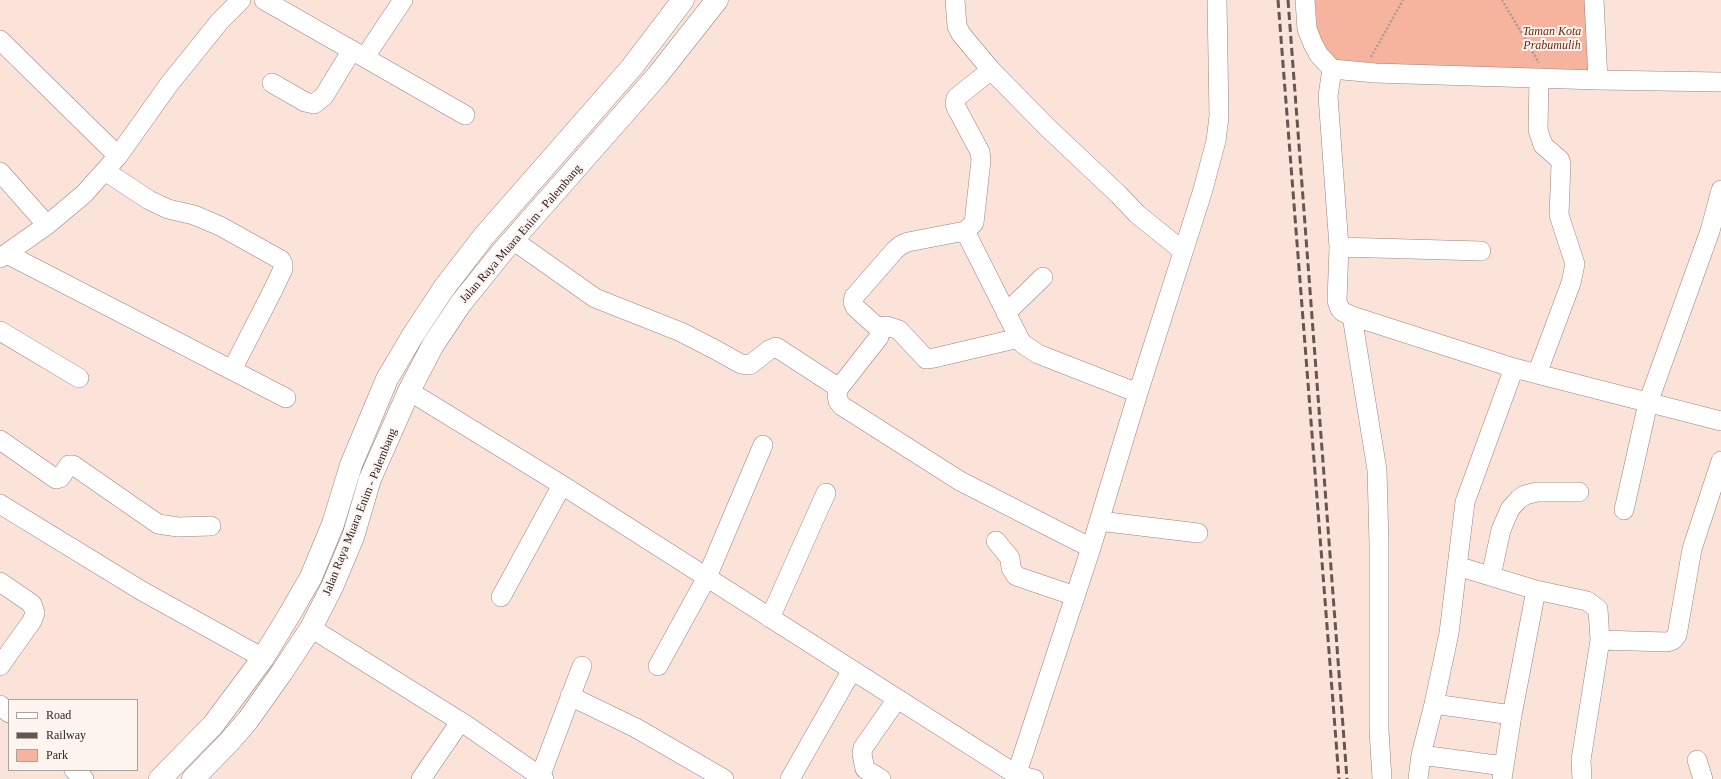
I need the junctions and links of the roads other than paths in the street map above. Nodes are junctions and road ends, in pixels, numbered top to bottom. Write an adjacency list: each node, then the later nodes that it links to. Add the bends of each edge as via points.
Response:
1 (241, 0): 19 (street, via 170,83)
2 (264, 0): 11 (street)
3 (403, 0): 11 (street)
4 (717, 0): 25 (main road, Jalan Raya Muara Enim - Palembang, via 657,76)
5 (955, 0): 13 (street, via 957,26 961,34)
6 (1217, 0): 27 (street, via 1219,116 1216,141)
7 (1305, 0): 12 (street, via 1307,28 1313,44)
8 (1594, 0): 15 (street)
9 (679, 1): 69 (main road, Jalan Raya Muara Enim - Palembang, via 613,90 484,236 444,288 413,335 384,386 351,465 333,524 311,577)
10 (0, 40): 19 (street)
11 (359, 54): 17 (street, via 324,96 314,104 305,102); 18 (street)
12 (1332, 69): 14 (street); 26 (street, via 1328,96)
13 (991, 70): 24 (street, via 956,98 957,109 977,145 981,160 974,223); 27 (street, via 1137,214)
14 (1544, 79): 15 (street); 38 (street, via 1538,130 1543,146 1560,160 1559,215 1575,264 1571,284)
15 (1598, 80): 16 (street)
16 (1721, 82)
17 (272, 83)
18 (465, 114)
19 (118, 156): 20 (street)
20 (105, 171): 23 (street, via 84,194); 37 (street, via 149,200 220,226 283,264 272,292)
21 (0, 172): 23 (street)
22 (1721, 190): 44 (street, via 1710,231)
23 (47, 225): 29 (street)
24 (964, 231): 31 (street); 33 (street, via 908,242 895,250 854,297 855,307)
25 (513, 240): 40 (street, via 595,298 681,332 741,364 750,365 776,346); 41 (main road, Jalan Raya Muara Enim - Palembang, via 461,303 433,345)
26 (1339, 247): 28 (street); 32 (street, via 1337,301 1340,309)
27 (1183, 251): 42 (street)
28 (1481, 251)
29 (3, 256): 37 (street)
30 (1043, 277): 31 (street)
31 (1006, 313): 35 (street)
32 (1352, 316): 36 (street); 94 (street, via 1377,470 1379,730)
33 (877, 327): 35 (street, via 887,326 899,330 926,359); 40 (street, via 879,337)
34 (0, 331): 39 (street)
35 (1019, 338): 42 (street, via 1038,354)
36 (1514, 368): 38 (street); 59 (street, via 1465,502)
37 (232, 370): 43 (street)
38 (1537, 374): 44 (street)
39 (79, 378)
40 (839, 388): 58 (street, via 838,401 842,406 960,481)
41 (409, 391): 49 (street); 67 (main road, Jalan Raya Muara Enim - Palembang, via 370,479 352,537 332,587)
42 (1138, 393): 54 (street)
43 (286, 398)
44 (1648, 403): 45 (street); 53 (street)
45 (1721, 421)
46 (0, 440): 55 (street, via 56,479 60,478 69,465 74,465 158,524 178,527)
47 (763, 445): 61 (street)
48 (1721, 460): 68 (street, via 1692,549 1677,635 1667,642)
49 (562, 485): 61 (street); 65 (street)
50 (1578, 492): 60 (street, via 1537,492 1519,498 1510,509 1501,530)
51 (826, 493): 66 (street)
52 (0, 504): 69 (street, via 142,591)
53 (1624, 510)
54 (1099, 521): 56 (street); 58 (street)
55 (211, 526)
56 (1198, 533)
57 (996, 541): 64 (street, via 1010,558 1011,568 1016,576)
58 (1091, 548): 64 (street)
59 (1457, 566): 60 (street); 76 (street, via 1449,633)
60 (1491, 576): 63 (street)
61 (707, 577): 66 (street); 72 (street)
62 (0, 582): 70 (street, via 32,604 35,613 26,631)
63 (1536, 590): 68 (street, via 1593,604 1598,609); 79 (street)
64 (1075, 596): 87 (street)
65 (501, 597)
66 (770, 618): 73 (street)
67 (310, 628): 80 (street); 90 (main road, Jalan Raya Muara Enim - Palembang, via 248,720)
68 (1600, 640): 96 (street, via 1581,760)
69 (263, 658): 89 (main road, Jalan Raya Muara Enim - Palembang, via 213,725)
70 (0, 666)
71 (582, 666): 74 (street)
72 (658, 666)
73 (852, 670): 75 (street); 92 (street)
74 (570, 696): 85 (street); 86 (street, via 636,728)
75 (897, 699): 87 (street); 93 (street, via 863,748 866,769)
76 (1434, 704): 79 (street); 81 (street)
77 (0, 705): 78 (street)
78 (8, 712)
79 (1512, 715): 84 (street)
80 (460, 722): 85 (street); 91 (street)
81 (1421, 755): 84 (street); 95 (street)
82 (1697, 760): 97 (street)
83 (75, 771): 88 (street)
84 (1503, 773)
85 (542, 778)
86 (719, 778)
87 (1022, 778)
88 (84, 779)
89 (160, 779)
90 (193, 779)
91 (421, 779)
92 (790, 779)
93 (881, 779)
94 (1382, 779)
95 (1418, 779)
96 (1582, 779)
97 (1703, 779)

